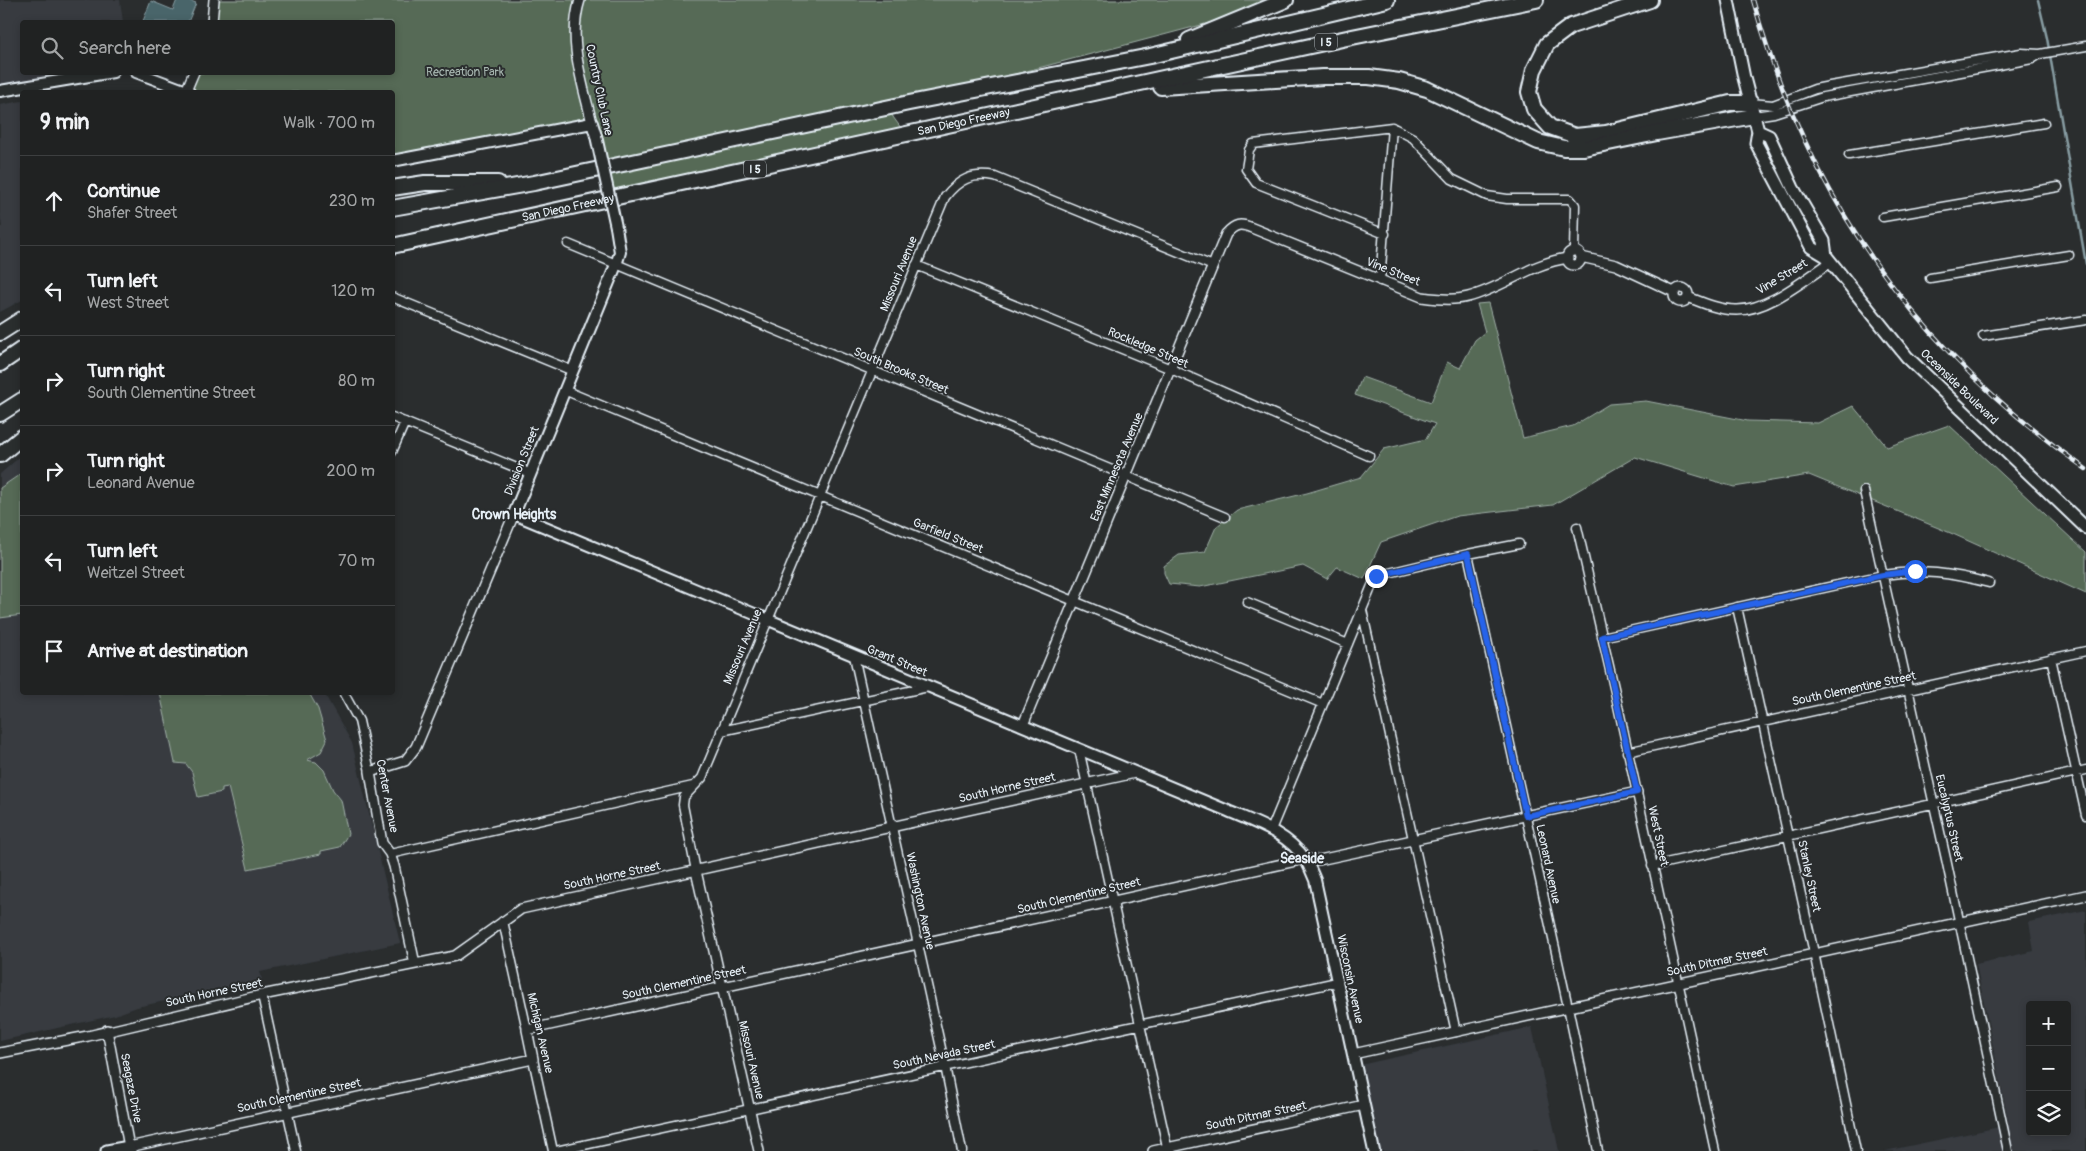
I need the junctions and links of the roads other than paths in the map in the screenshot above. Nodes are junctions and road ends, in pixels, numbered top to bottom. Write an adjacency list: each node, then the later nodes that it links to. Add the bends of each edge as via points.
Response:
1 (214, 0): 8 (street)
2 (580, 0): 20 (street, Country Club Lane, via 575,47)
3 (1286, 0): 11 (highway)
4 (1386, 0): 11 (highway, I 5)
5 (1536, 0): 15 (highway, San Diego Freeway / I 5)
6 (1650, 0): 19 (highway, via 1571,26 1547,44 1534,70 1529,92 1534,110 1550,127 1575,136 1606,133 1730,103)
7 (1728, 0): 19 (main road, Oceanside Boulevard)
8 (212, 20)
9 (2086, 46): 10 (street)
10 (2040, 54): 19 (street, via 2021,53 1815,89 1773,105); 19 (street, via 2032,60 1823,96 1774,113)
11 (1150, 56): 25 (highway, I 5, via 909,103)
12 (95, 75): 18 (main road)
13 (144, 75): 16 (main road)
14 (193, 75): 17 (street)
15 (1118, 89): 19 (highway, via 1323,77 1400,81 1427,89 1538,142 1564,148 1584,148 1658,133); 34 (highway, San Diego Freeway / I 5)
16 (183, 90)
17 (189, 90)
18 (0, 91)
19 (1752, 109): 37 (main road, Oceanside Boulevard, via 1758,131 1769,136 1824,241)
20 (592, 123): 24 (main road); 26 (main road, Country Club Lane, bridge)
21 (2044, 123): 23 (street)
22 (1392, 127): 32 (street); 32 (street, via 1253,144 1248,150 1246,169 1256,183); 35 (street, via 1413,138 1452,179 1467,188 1507,199 1570,199 1575,205)
23 (1849, 155)
24 (395, 160)
25 (534, 183): 27 (highway, via 425,182); 29 (highway, I 5)
26 (607, 184): 38 (main road, Division Street, bridge, via 620,252)
27 (395, 187)
28 (2058, 187): 30 (street)
29 (395, 207)
30 (1883, 217)
31 (1241, 224): 40 (street, East Minnesota Avenue, via 1233,226 1226,234); 42 (street, Vine Street)
32 (1385, 234): 42 (street)
33 (568, 244): 38 (street, South Brooks Street)
34 (395, 245)
35 (1571, 254): 37 (street, Vine Street, via 1569,262 1579,263 1581,257 1616,265 1674,292 1683,288 1688,297 1724,309 1747,309 1771,301); 42 (street, Vine Street, via 1467,298 1422,297)
36 (2069, 255): 41 (street)
37 (1828, 259): 69 (main road, Oceanside Boulevard, via 1907,357)
38 (616, 265): 51 (main road, Division Street); 52 (street, South Brooks Street)
39 (916, 265): 40 (street, Missouri Avenue, via 945,197 969,176 982,175 995,177); 50 (street, Rockledge Street); 52 (street, Missouri Avenue)
40 (1213, 266): 50 (street, East Minnesota Avenue)
41 (1930, 278)
42 (1380, 281)
43 (395, 298): 51 (street)
44 (20, 320): 46 (highway)
45 (2086, 320): 47 (street)
46 (0, 333)
47 (1983, 336)
48 (20, 350): 49 (highway)
49 (0, 364)
50 (1171, 369): 61 (street, Rockledge Street); 63 (street, East Minnesota Avenue)
51 (573, 371): 53 (main road, Division Street)
52 (872, 371): 63 (street, South Brooks Street); 65 (street, Missouri Avenue)
53 (564, 390): 62 (main road, Division Street); 65 (street, Garfield Street)
54 (20, 401): 55 (highway)
55 (0, 414)
56 (395, 418): 57 (street)
57 (405, 422): 59 (street); 62 (street)
58 (20, 440): 60 (highway)
59 (395, 445)
60 (0, 455)
61 (1369, 456)
62 (529, 473): 66 (main road, Division Street)
63 (1126, 477): 67 (street, South Brooks Street); 74 (street, East Minnesota Avenue)
64 (1864, 492): 72 (street, Eucalyptus Street)
65 (820, 495): 74 (street, Garfield Street); 78 (street, Missouri Avenue)
66 (514, 514): 78 (main road, Grant Street); 95 (street, Division Street, via 416,747 405,761)
67 (1225, 517)
68 (1577, 527): 79 (street, West Street)
69 (2086, 528)
70 (1519, 544): 71 (street)
71 (1468, 554): 77 (street, via 1376,576); 103 (street, Leonard Avenue)
72 (1883, 575): 73 (street, via 1928,571); 76 (street); 85 (street, Eucalyptus Street)
73 (1989, 583)
74 (1075, 600): 88 (street, Garfield Street); 90 (street, East Minnesota Avenue)
75 (1247, 602): 80 (street)
76 (1737, 607): 79 (street); 89 (street, Stanley Street)
77 (1362, 610): 80 (street); 107 (street)
78 (768, 619): 82 (main road, Grant Street); 91 (street, Missouri Avenue)
79 (1602, 637): 93 (street, West Street)
80 (1348, 644): 88 (street)
81 (2086, 651): 83 (street, South Clementine Street)
82 (854, 656): 84 (main road, Grant Street); 87 (street, Washington Avenue)
83 (2051, 658): 85 (street, South Clementine Street); 96 (street)
84 (928, 687): 87 (street); 90 (main road, Grant Street)
85 (1908, 689): 89 (street, South Clementine Street); 101 (street, Eucalyptus Street)
86 (345, 695): 95 (street, Center Avenue, via 359,721)
87 (864, 701): 91 (street); 104 (street, Washington Avenue)
88 (1324, 704): 105 (street)
89 (1763, 721): 93 (street, South Clementine Street); 106 (street, Stanley Street)
90 (1023, 726): 92 (main road, Grant Street)
91 (721, 731): 99 (street, Missouri Avenue)
92 (1079, 750): 97 (main road, Grant Street); 98 (street)
93 (1627, 752): 100 (street, West Street)
94 (2086, 770): 96 (street)
95 (370, 772): 108 (street, Center Avenue, via 382,843)
96 (2077, 772): 101 (street); 102 (street)
97 (1135, 773): 98 (street, South Horne Street); 105 (main road, Grant Street)
98 (1087, 783): 104 (street, South Horne Street); 113 (street)
99 (696, 786): 108 (street); 111 (street, Missouri Avenue, via 684,797 683,805)
100 (1637, 792): 103 (street, South Clementine Street); 110 (street, West Street)
101 (1934, 804): 106 (street); 115 (street, Eucalyptus Street)
102 (2086, 815)
103 (1526, 816): 107 (street, South Clementine Street); 123 (street, Leonard Avenue)
104 (892, 827): 111 (street, South Horne Street); 116 (street, Washington Avenue)
105 (1271, 830): 109 (main road, Wisconsin Avenue, via 1288,840)
106 (1788, 836): 110 (street); 117 (street, Stanley Street)
107 (1414, 839): 109 (street, South Clementine Street, via 1320,860); 127 (street)
108 (390, 854): 118 (street, Center Avenue)
109 (1305, 859): 113 (street, South Clementine Street); 119 (main road, Wisconsin Avenue, via 1315,880)
110 (1652, 866): 120 (street, West Street)
111 (696, 870): 114 (street, South Horne Street, via 521,908); 121 (street, Missouri Avenue)
112 (2086, 895): 115 (street, South Ditmar Street)
113 (1113, 901): 116 (street, South Clementine Street); 124 (street)
114 (503, 921): 118 (street, South Horne Street, via 455,956); 126 (street, Michigan Avenue)
115 (1960, 922): 117 (street, South Ditmar Street); 146 (street, Eucalyptus Street)
116 (918, 945): 121 (street, South Clementine Street); 131 (street, Washington Avenue)
117 (1814, 953): 120 (street, South Ditmar Street); 145 (street, Stanley Street)
118 (415, 964): 122 (street, South Horne Street)
119 (1337, 982): 124 (street, South Nevada Street); 129 (main road, Wisconsin Avenue)
120 (1678, 983): 123 (street, South Ditmar Street); 144 (street, West Street)
121 (722, 988): 126 (street, South Clementine Street); 133 (street, Missouri Avenue)
122 (262, 996): 125 (street, South Horne Street); 134 (street)
123 (1568, 1007): 127 (street, South Ditmar Street); 143 (street, Leonard Avenue)
124 (1140, 1024): 131 (street, South Nevada Street); 135 (street)
125 (107, 1030): 128 (street, South Horne Street); 136 (street, Seagaze Drive)
126 (527, 1030): 130 (street, Michigan Avenue)
127 (1456, 1032): 129 (street, South Ditmar Street)
128 (0, 1053)
129 (1353, 1054): 132 (main road, Wisconsin Avenue)
130 (533, 1059): 134 (street, South Clementine Street); 138 (street, Michigan Avenue)
131 (945, 1066): 133 (street, South Nevada Street); 140 (street, Washington Avenue)
132 (1364, 1105): 135 (street, South Ditmar Street); 142 (main road, Wisconsin Avenue)
133 (749, 1109): 138 (street, South Nevada Street); 139 (street, Missouri Avenue)
134 (288, 1111): 136 (street, South Clementine Street); 137 (street)
135 (1167, 1149): 141 (street, South Ditmar Street)
136 (120, 1150)
137 (296, 1151)
138 (554, 1151)
139 (758, 1151)
140 (962, 1151)
141 (1152, 1151)
142 (1374, 1151)
143 (1598, 1151)
144 (1715, 1151)
145 (1856, 1151)
146 (2008, 1151)

